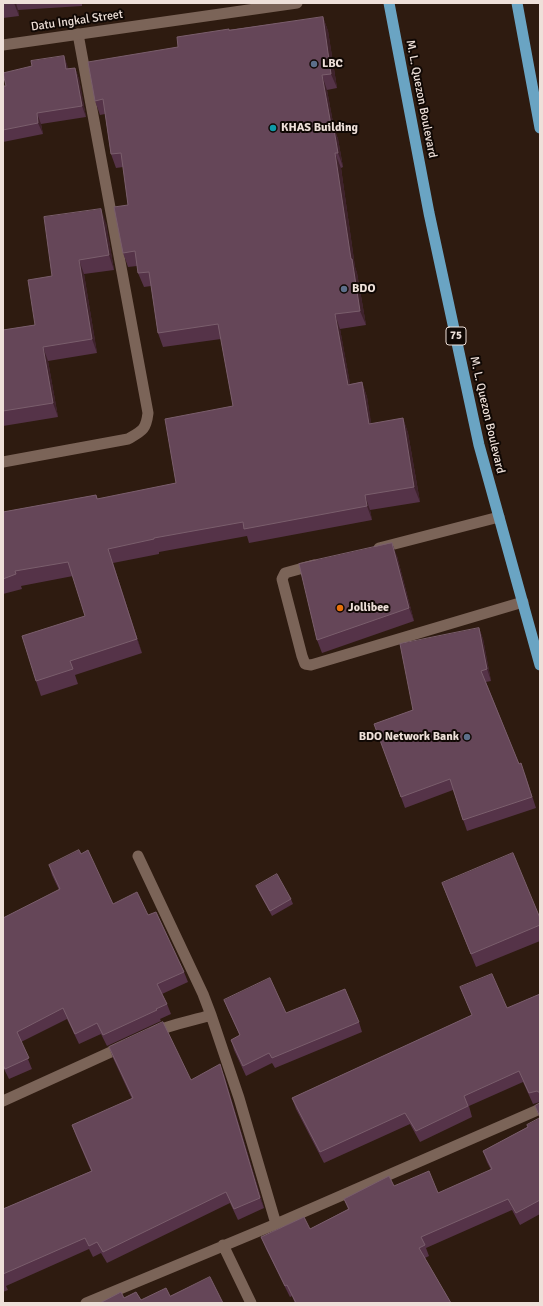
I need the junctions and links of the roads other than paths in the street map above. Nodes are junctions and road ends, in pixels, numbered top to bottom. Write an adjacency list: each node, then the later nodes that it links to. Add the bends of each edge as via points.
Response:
1 (297, 3): 4 (street, Datu Ingkal Street)
2 (389, 3): 8 (highway, M. L. Quezon Boulevard / 75, via 431,221 479,445)
3 (517, 3): 6 (highway)
4 (78, 34): 5 (street, Datu Ingkal Street); 7 (street, via 148,413 147,424 141,432 128,439)
5 (3, 45)
6 (540, 128)
7 (3, 462)
8 (498, 517): 9 (street); 11 (highway, M. L. Quezon Boulevard / 75)
9 (368, 551)
10 (322, 563): 11 (street, via 285,573 282,579 305,664 311,665)
11 (523, 602): 12 (highway, M. L. Quezon Boulevard / 75)
12 (540, 665)
13 (138, 856): 14 (street)
14 (211, 1015): 15 (street, via 166,1026); 19 (street, via 239,1098)
15 (145, 1036)
16 (130, 1043): 17 (street)
17 (3, 1102)
18 (540, 1109): 19 (street)
19 (276, 1224): 20 (street)
20 (223, 1245): 21 (street); 22 (street)
21 (86, 1303)
22 (251, 1303)

